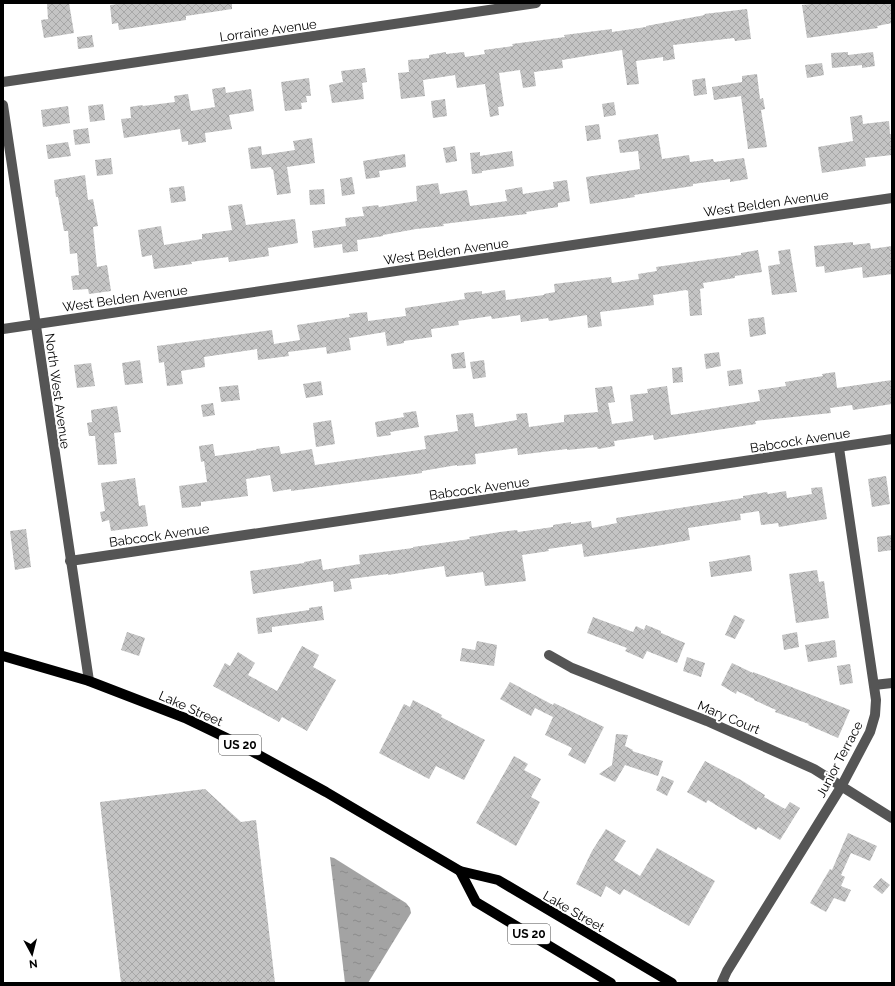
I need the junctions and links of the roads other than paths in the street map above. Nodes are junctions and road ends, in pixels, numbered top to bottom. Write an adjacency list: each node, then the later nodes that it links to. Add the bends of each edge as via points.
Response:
1 (536, 3): 2 (street, Lorraine Avenue)
2 (3, 82)
3 (3, 105): 5 (street, North West Avenue)
4 (892, 198): 5 (street, West Belden Avenue)
5 (35, 324): 6 (street, West Belden Avenue); 9 (street, North West Avenue)
6 (3, 329)
7 (892, 439): 8 (street, Babcock Avenue)
8 (839, 448): 9 (street, Babcock Avenue); 14 (street, Junior Terrace)
9 (70, 561): 12 (street, North West Avenue)
10 (3, 656): 12 (main road, Lake Street / US 20)
11 (549, 656): 15 (street, Mary Court, via 572,668 707,721 814,769)
12 (89, 681): 17 (main road, Lake Street / US 20, via 185,718 236,743 326,792)
13 (892, 683): 14 (street)
14 (874, 685): 15 (street, Junior Terrace, via 875,715 870,732)
15 (841, 787): 16 (street, Mary Court); 20 (street, Junior Terrace, via 727,972 722,982)
16 (892, 818)
17 (460, 871): 18 (main road, US 20, via 476,902); 19 (main road, Lake Street / US 20, via 498,880)
18 (611, 983)
19 (672, 983)
20 (724, 983)

